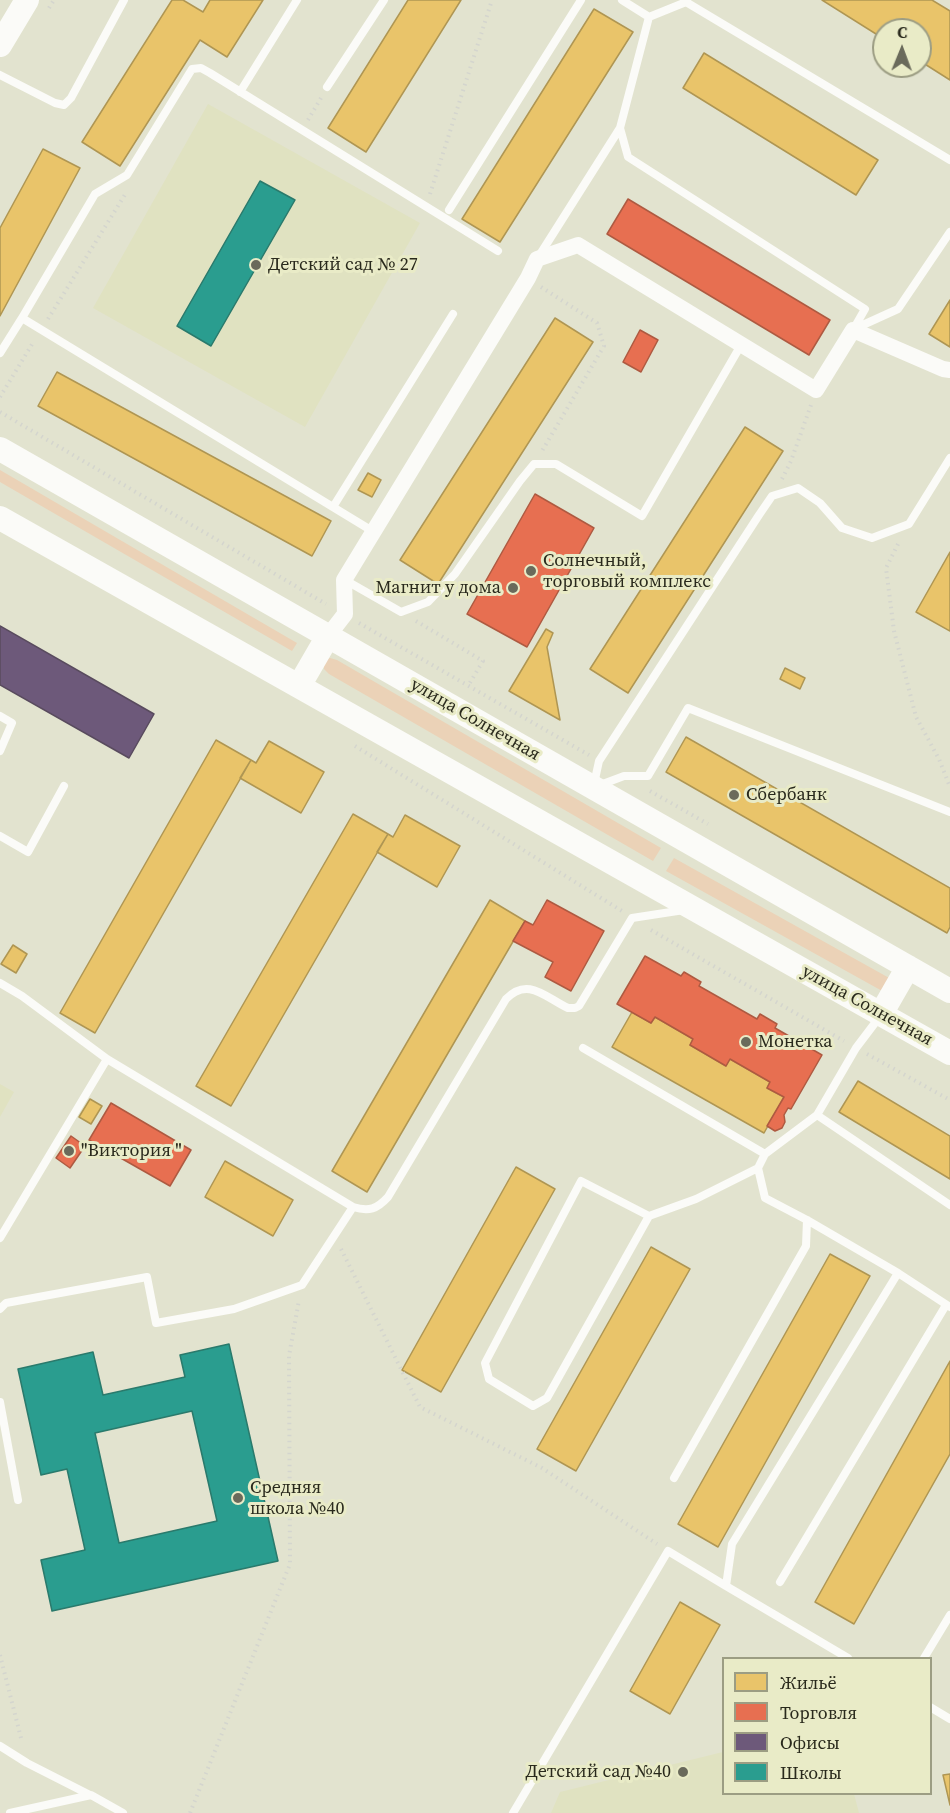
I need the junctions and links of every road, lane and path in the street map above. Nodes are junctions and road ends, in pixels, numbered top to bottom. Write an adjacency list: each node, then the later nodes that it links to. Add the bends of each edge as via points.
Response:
1 (27, 0): 10 (main road)
2 (124, 0): 11 (lane, via 64,105)
3 (297, 0): 13 (lane)
4 (384, 0): 12 (lane)
5 (492, 0): 17 (path)
6 (581, 0): 18 (lane)
7 (622, 0): 9 (lane)
8 (686, 1): 9 (lane); 15 (lane)
9 (649, 17): 14 (lane)
10 (0, 45)
11 (0, 75)
12 (327, 87)
13 (240, 92): 17 (lane); 24 (lane, via 201,68 192,69 127,175 95,195)
14 (620, 128): 21 (lane); 26 (lane, via 628,157 866,309)
15 (950, 160)
16 (128, 189): 25 (path)
17 (426, 207): 20 (lane)
18 (449, 210)
19 (950, 232): 26 (lane, via 898,309)
20 (498, 251)
21 (537, 259): 22 (street); 27 (street, via 578,245)
22 (528, 278): 35 (path, via 597,323 604,346); 40 (street)
23 (453, 314): 37 (lane)
24 (22, 318): 25 (lane); 28 (lane)
25 (41, 329): 31 (path); 37 (lane)
26 (853, 330): 29 (street); 30 (street)
27 (741, 345): 30 (street); 35 (lane, via 642,516 556,464)
28 (0, 353)
29 (950, 370)
30 (816, 390): 36 (path, via 791,461)
31 (0, 397)
32 (0, 412): 43 (path)
33 (0, 449): 44 (main road, улица Солнечная)
34 (950, 458): 39 (lane)
35 (534, 464): 42 (lane, via 455,574 429,602)
36 (772, 496): 39 (lane, via 798,488 820,503 842,528 872,538); 50 (lane)
37 (333, 507): 40 (lane)
38 (0, 518): 45 (main road, улица Солнечная)
39 (909, 524): 53 (path, via 886,568 894,631 916,717)
40 (374, 532): 41 (street)
41 (344, 580): 42 (lane); 43 (street)
42 (401, 612): 46 (path, via 483,661)
43 (345, 614): 44 (street); 46 (path)
44 (328, 636): 45 (main road); 54 (main road, улица Солнечная)
45 (299, 686): 58 (main road, улица Солнечная)
46 (468, 686): 50 (path)
47 (0, 716): 49 (lane, via 12,723)
48 (346, 741): 59 (path)
49 (0, 751)
50 (599, 761): 54 (lane)
51 (624, 776): 54 (lane); 55 (lane, via 648,776 688,708); 56 (path)
52 (64, 786): 57 (lane, via 28,852)
53 (950, 787)
54 (594, 788): 61 (main road, улица Солнечная)
55 (950, 812)
56 (708, 825)
57 (0, 837)
58 (695, 909): 59 (lane); 64 (main road, улица Солнечная)
59 (632, 918): 74 (lane, via 579,1006 568,1008 531,989 512,993 506,999 388,1197 372,1210)
60 (650, 930): 66 (path)
61 (908, 967): 63 (main road, улица Солнечная); 64 (main road)
62 (0, 983): 68 (lane)
63 (950, 991)
64 (881, 1014): 66 (lane); 67 (main road, улица Солнечная)
65 (583, 1048): 71 (lane)
66 (856, 1048): 69 (path); 70 (lane)
67 (950, 1053)
68 (107, 1059): 74 (lane); 77 (lane)
69 (950, 1100)
70 (817, 1115): 71 (lane); 73 (lane)
71 (765, 1154): 72 (lane)
72 (758, 1168): 75 (lane, via 696,1199); 76 (lane, via 765,1198)
73 (950, 1205)
74 (354, 1207): 80 (lane)
75 (649, 1216): 75 (lane, via 580,1181 485,1363 489,1379 533,1407 547,1398)
76 (807, 1220): 79 (lane); 84 (lane, via 806,1246)
77 (0, 1239)
78 (332, 1255): 86 (path, via 340,1248 420,1407 542,1468)
79 (898, 1273): 81 (lane); 88 (lane, via 732,1544)
80 (302, 1284): 82 (lane, via 234,1309 156,1323 147,1277 6,1303); 100 (path, via 289,1356 290,1564)
81 (948, 1306): 87 (lane)
82 (0, 1309)
83 (0, 1402): 85 (lane)
84 (674, 1478)
85 (18, 1500)
86 (668, 1551): 88 (lane); 101 (lane)
87 (780, 1582)
88 (726, 1586): 91 (lane)
89 (950, 1615): 92 (lane)
90 (0, 1655): 96 (path)
91 (845, 1657)
92 (925, 1657)
93 (932, 1708): 94 (lane)
94 (950, 1719)
95 (0, 1746): 96 (lane)
96 (27, 1763): 97 (lane)
97 (91, 1795): 98 (lane); 99 (lane)
98 (10, 1813)
99 (123, 1813)
100 (190, 1813)
101 (513, 1813)

